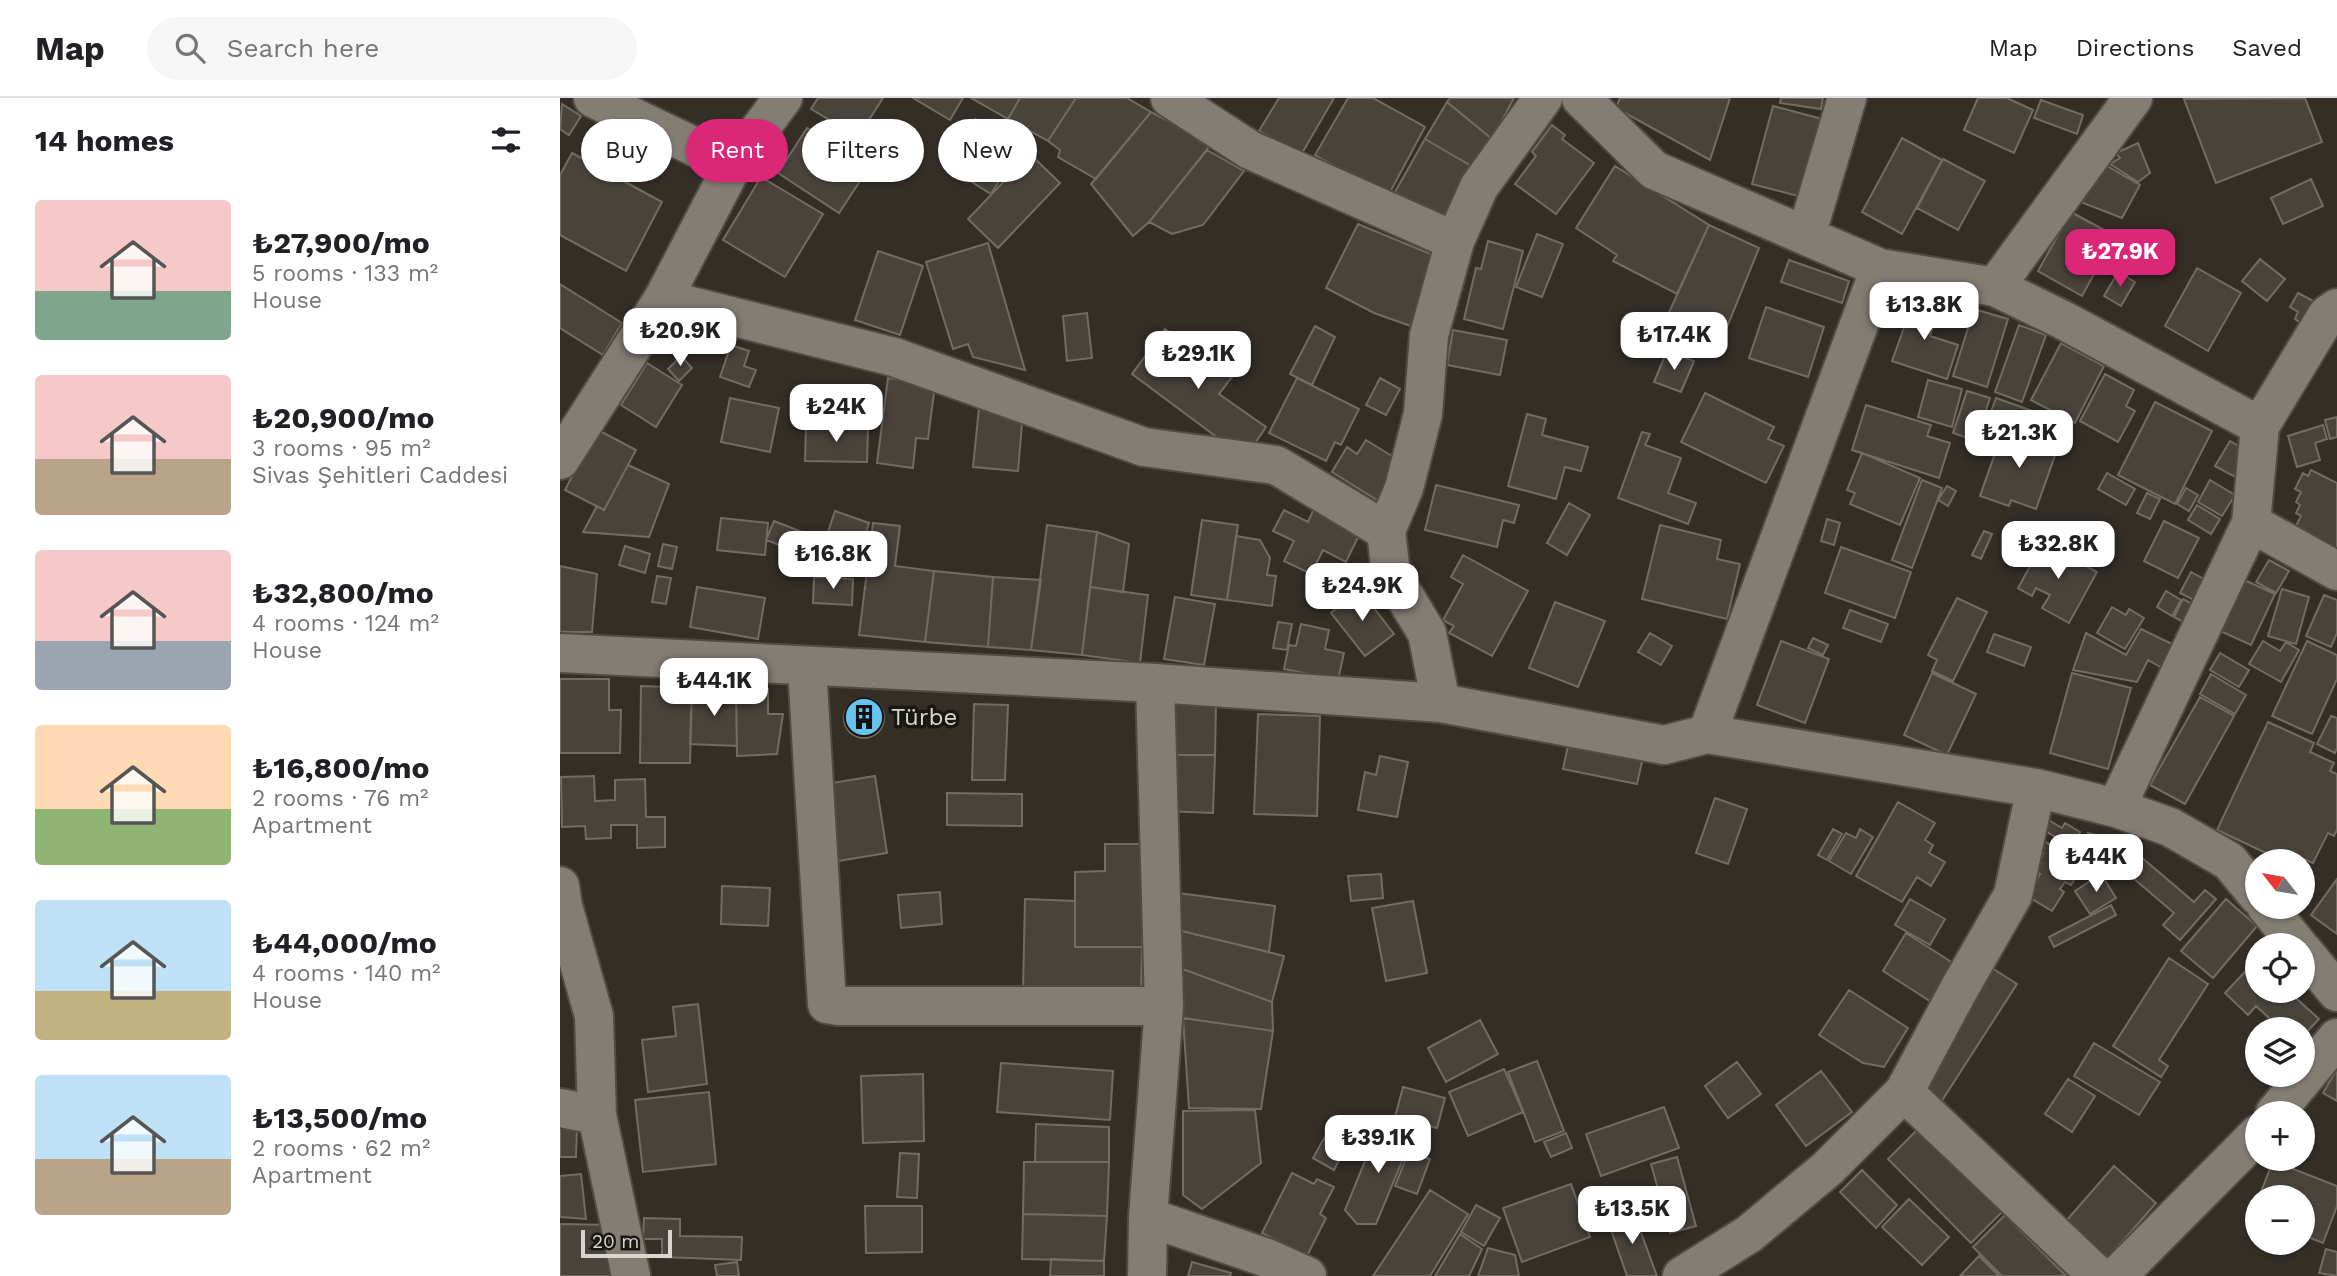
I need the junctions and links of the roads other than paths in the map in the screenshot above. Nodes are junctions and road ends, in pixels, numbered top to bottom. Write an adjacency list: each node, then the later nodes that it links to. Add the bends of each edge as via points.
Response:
1 (593, 98): 9 (street)
2 (783, 98): 8 (street)
3 (1170, 98): 12 (street, via 1250,150)
4 (1543, 98): 12 (street, via 1479,187)
5 (1581, 98): 11 (street, via 1654,170)
6 (1847, 98): 11 (street)
7 (2133, 98): 14 (street)
8 (767, 119)
9 (686, 143)
10 (724, 182): 15 (street)
11 (1806, 236): 13 (street)
12 (1455, 241): 20 (street, via 1429,335 1423,414 1404,488)
13 (1880, 268): 14 (street); 26 (street)
14 (1995, 287): 17 (street)
15 (663, 299): 18 (street); 20 (street, via 894,357 1144,447 1276,465)
16 (2337, 308): 17 (street, via 2327,315)
17 (2260, 426): 19 (street)
18 (560, 460)
19 (2251, 523): 21 (street); 28 (street)
20 (1386, 531): 25 (street, via 1391,574 1427,633)
21 (2337, 571)
22 (560, 653): 23 (street)
23 (807, 667): 24 (street); 35 (street, via 827,1003)
24 (1154, 683): 25 (street); 35 (street)
25 (1441, 703): 26 (street, via 1664,745)
26 (1707, 734): 27 (street)
27 (2035, 789): 28 (street); 37 (street, via 2013,895)
28 (2116, 808): 29 (street, via 2170,827 2228,861)
29 (2245, 881)
30 (561, 900): 40 (street, via 594,1016)
31 (2277, 919): 32 (street)
32 (2288, 933)
33 (2315, 965): 34 (street)
34 (2337, 992)
35 (1164, 1006): 42 (street)
36 (2337, 1038): 38 (street)
37 (1904, 1092): 46 (street, via 1799,1193 1749,1234); 47 (street)
38 (2285, 1101)
39 (560, 1108): 40 (street)
40 (597, 1115): 43 (street)
41 (2245, 1147): 48 (street)
42 (1149, 1217): 44 (street); 45 (street)
43 (631, 1276)
44 (1147, 1276)
45 (1307, 1276)
46 (1682, 1276)
47 (2098, 1276)
48 (2117, 1276)

